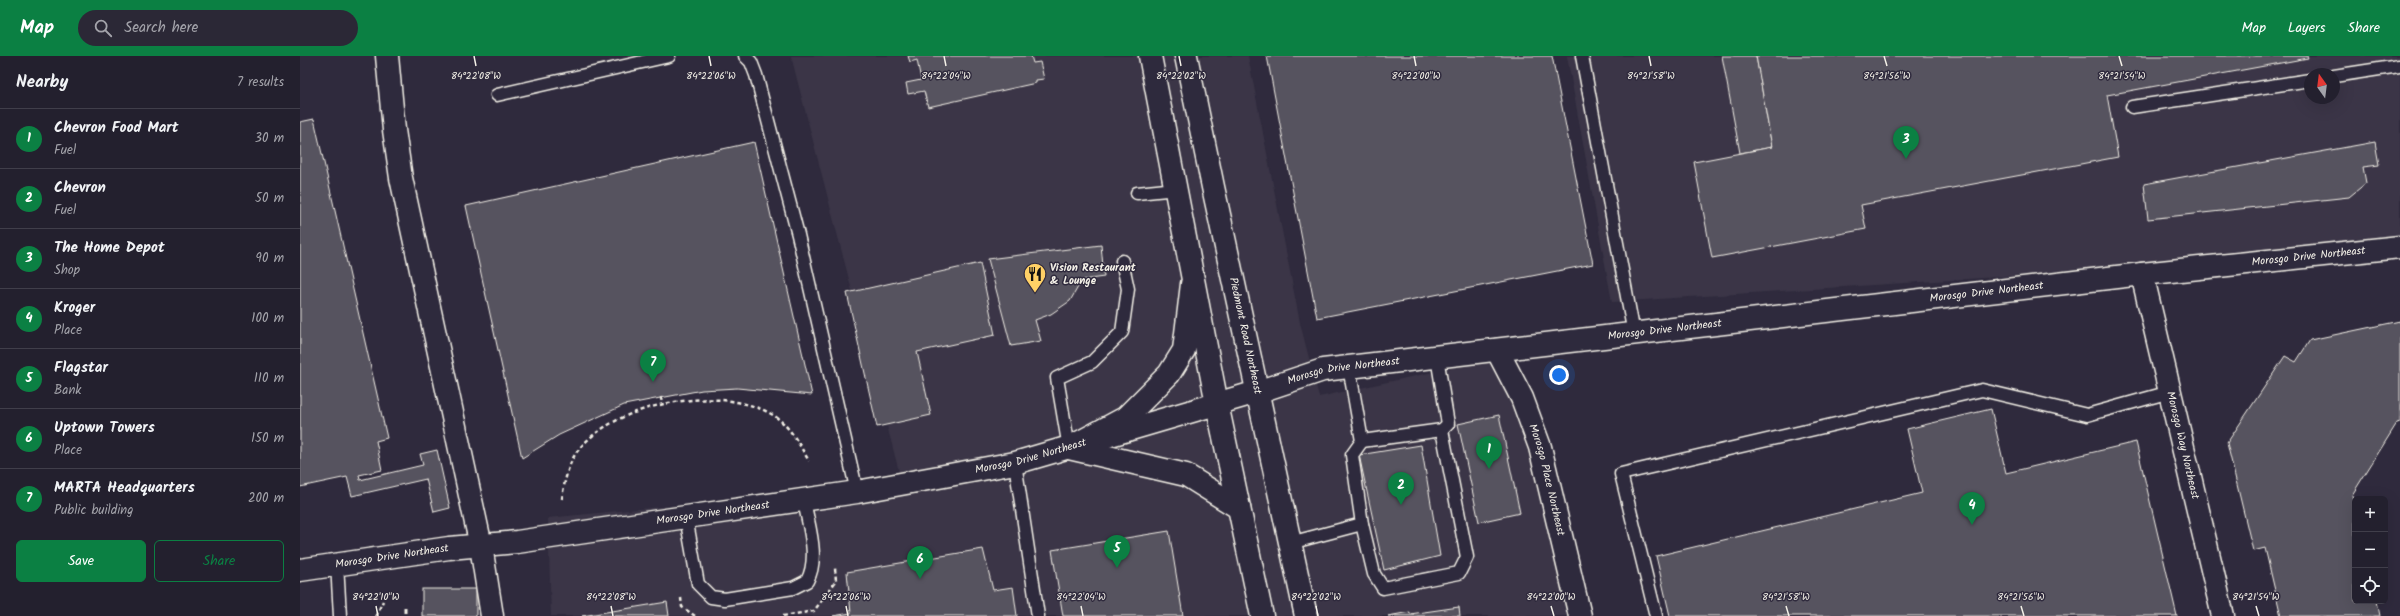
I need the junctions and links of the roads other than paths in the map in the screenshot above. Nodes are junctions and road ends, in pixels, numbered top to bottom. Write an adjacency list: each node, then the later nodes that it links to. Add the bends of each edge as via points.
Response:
1 (387, 56): 35 (street, via 401,178)
2 (669, 56): 10 (lane)
3 (745, 56): 29 (lane, via 751,62 756,75 798,235)
4 (1150, 56): 12 (street)
5 (1186, 56): 22 (street, Piedmont Road Northeast)
6 (1582, 56): 18 (lane)
7 (2398, 65): 8 (lane)
8 (2340, 75)
9 (2304, 81): 11 (lane)
10 (497, 95)
11 (2132, 107)
12 (1176, 189): 13 (lane); 17 (street)
13 (1137, 193)
14 (2400, 247): 16 (street, Morosgo Drive Northeast)
15 (1122, 261): 27 (lane, via 1128,289 1122,332 1092,362 1057,378)
16 (2142, 274): 18 (street, Morosgo Drive Northeast); 23 (street, Morosgo Way Northeast)
17 (1193, 279): 24 (street); 27 (street, via 1184,350 1169,374 1125,418)
18 (1634, 334): 19 (street, Morosgo Drive Northeast)
19 (1497, 350): 20 (street, Morosgo Drive Northeast); 43 (street, Morosgo Place Northeast, via 1522,398 1540,447)
20 (1437, 357): 21 (street, Morosgo Drive Northeast); 25 (lane, via 1448,424)
21 (1349, 367): 22 (street, Morosgo Drive Northeast, via 1323,370); 26 (lane)
22 (1257, 392): 24 (street, Morosgo Drive Northeast); 34 (street, Piedmont Road Northeast)
23 (2170, 392): 44 (lane, via 2087,415 1982,390 1621,474); 45 (street, Morosgo Way Northeast)
24 (1217, 404): 27 (street, Morosgo Drive Northeast); 31 (street)
25 (1442, 430): 26 (lane); 33 (lane, via 1467,557 1459,573 1383,588 1374,574)
26 (1362, 441): 33 (lane, via 1352,454)
27 (1069, 448): 28 (street, Morosgo Drive Northeast); 31 (street, via 1186,475)
28 (1015, 463): 29 (street, Morosgo Drive Northeast); 40 (lane)
29 (857, 492): 30 (street, Morosgo Drive Northeast)
30 (804, 500): 32 (street, Morosgo Drive Northeast); 32 (lane, via 813,555 813,565 807,581 793,588 725,600 711,597 698,584)
31 (1239, 508): 41 (street)
32 (686, 518): 35 (street, Morosgo Drive Northeast)
33 (1362, 524): 34 (lane)
34 (1290, 543): 42 (street, Piedmont Road Northeast)
35 (481, 546): 36 (street, Morosgo Drive Northeast, via 449,548); 39 (street)
36 (338, 564): 37 (street, Morosgo Drive Northeast); 38 (lane)
37 (300, 570)
38 (340, 616)
39 (492, 616)
40 (1038, 616)
41 (1262, 616)
42 (1306, 616)
43 (1580, 616)
44 (1656, 616)
45 (2223, 616)

